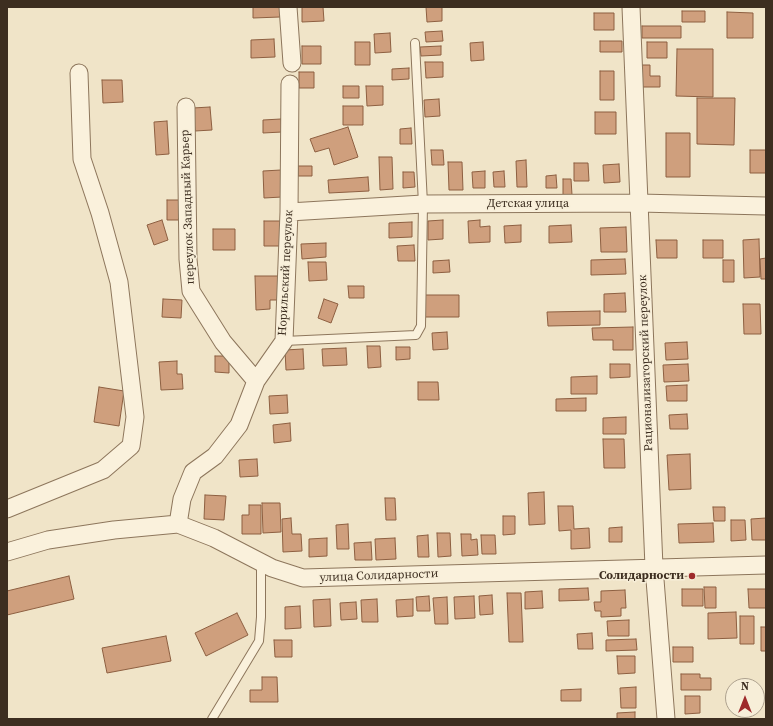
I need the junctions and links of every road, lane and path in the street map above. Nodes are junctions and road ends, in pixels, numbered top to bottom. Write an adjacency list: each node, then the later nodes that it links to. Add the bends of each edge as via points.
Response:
1 (288, 7): 4 (street)
2 (631, 7): 8 (street, Рационализаторский переулок)
3 (415, 43): 9 (lane)
4 (292, 63)
5 (79, 74): 14 (street, via 82,159 119,282 135,417 131,446 103,470)
6 (290, 84): 11 (street, Норильский переулок)
7 (186, 107): 13 (street, переулок Западный Карьер, via 188,258 191,292 224,342)
8 (639, 203): 9 (street, Детская улица); 10 (street, Детская улица); 19 (street, Рационализаторский переулок)
9 (423, 204): 11 (street, Детская улица); 12 (lane, via 421,326 416,335)
10 (766, 206)
11 (289, 212): 12 (street, Норильский переулок)
12 (284, 341): 13 (street, Норильский переулок)
13 (256, 381): 15 (street, Норильский переулок, via 239,425 215,456 193,472 182,499)
14 (7, 509)
15 (178, 524): 16 (street, улица Солидарности, via 48,540); 17 (street, улица Солидарности, via 214,538)
16 (7, 552)
17 (261, 562): 19 (street, улица Солидарности, via 304,578); 20 (lane, via 259,641)
18 (766, 564): 19 (street, улица Солидарности)
19 (654, 567): 21 (street, Рационализаторский переулок)
20 (212, 719)
21 (666, 719)

